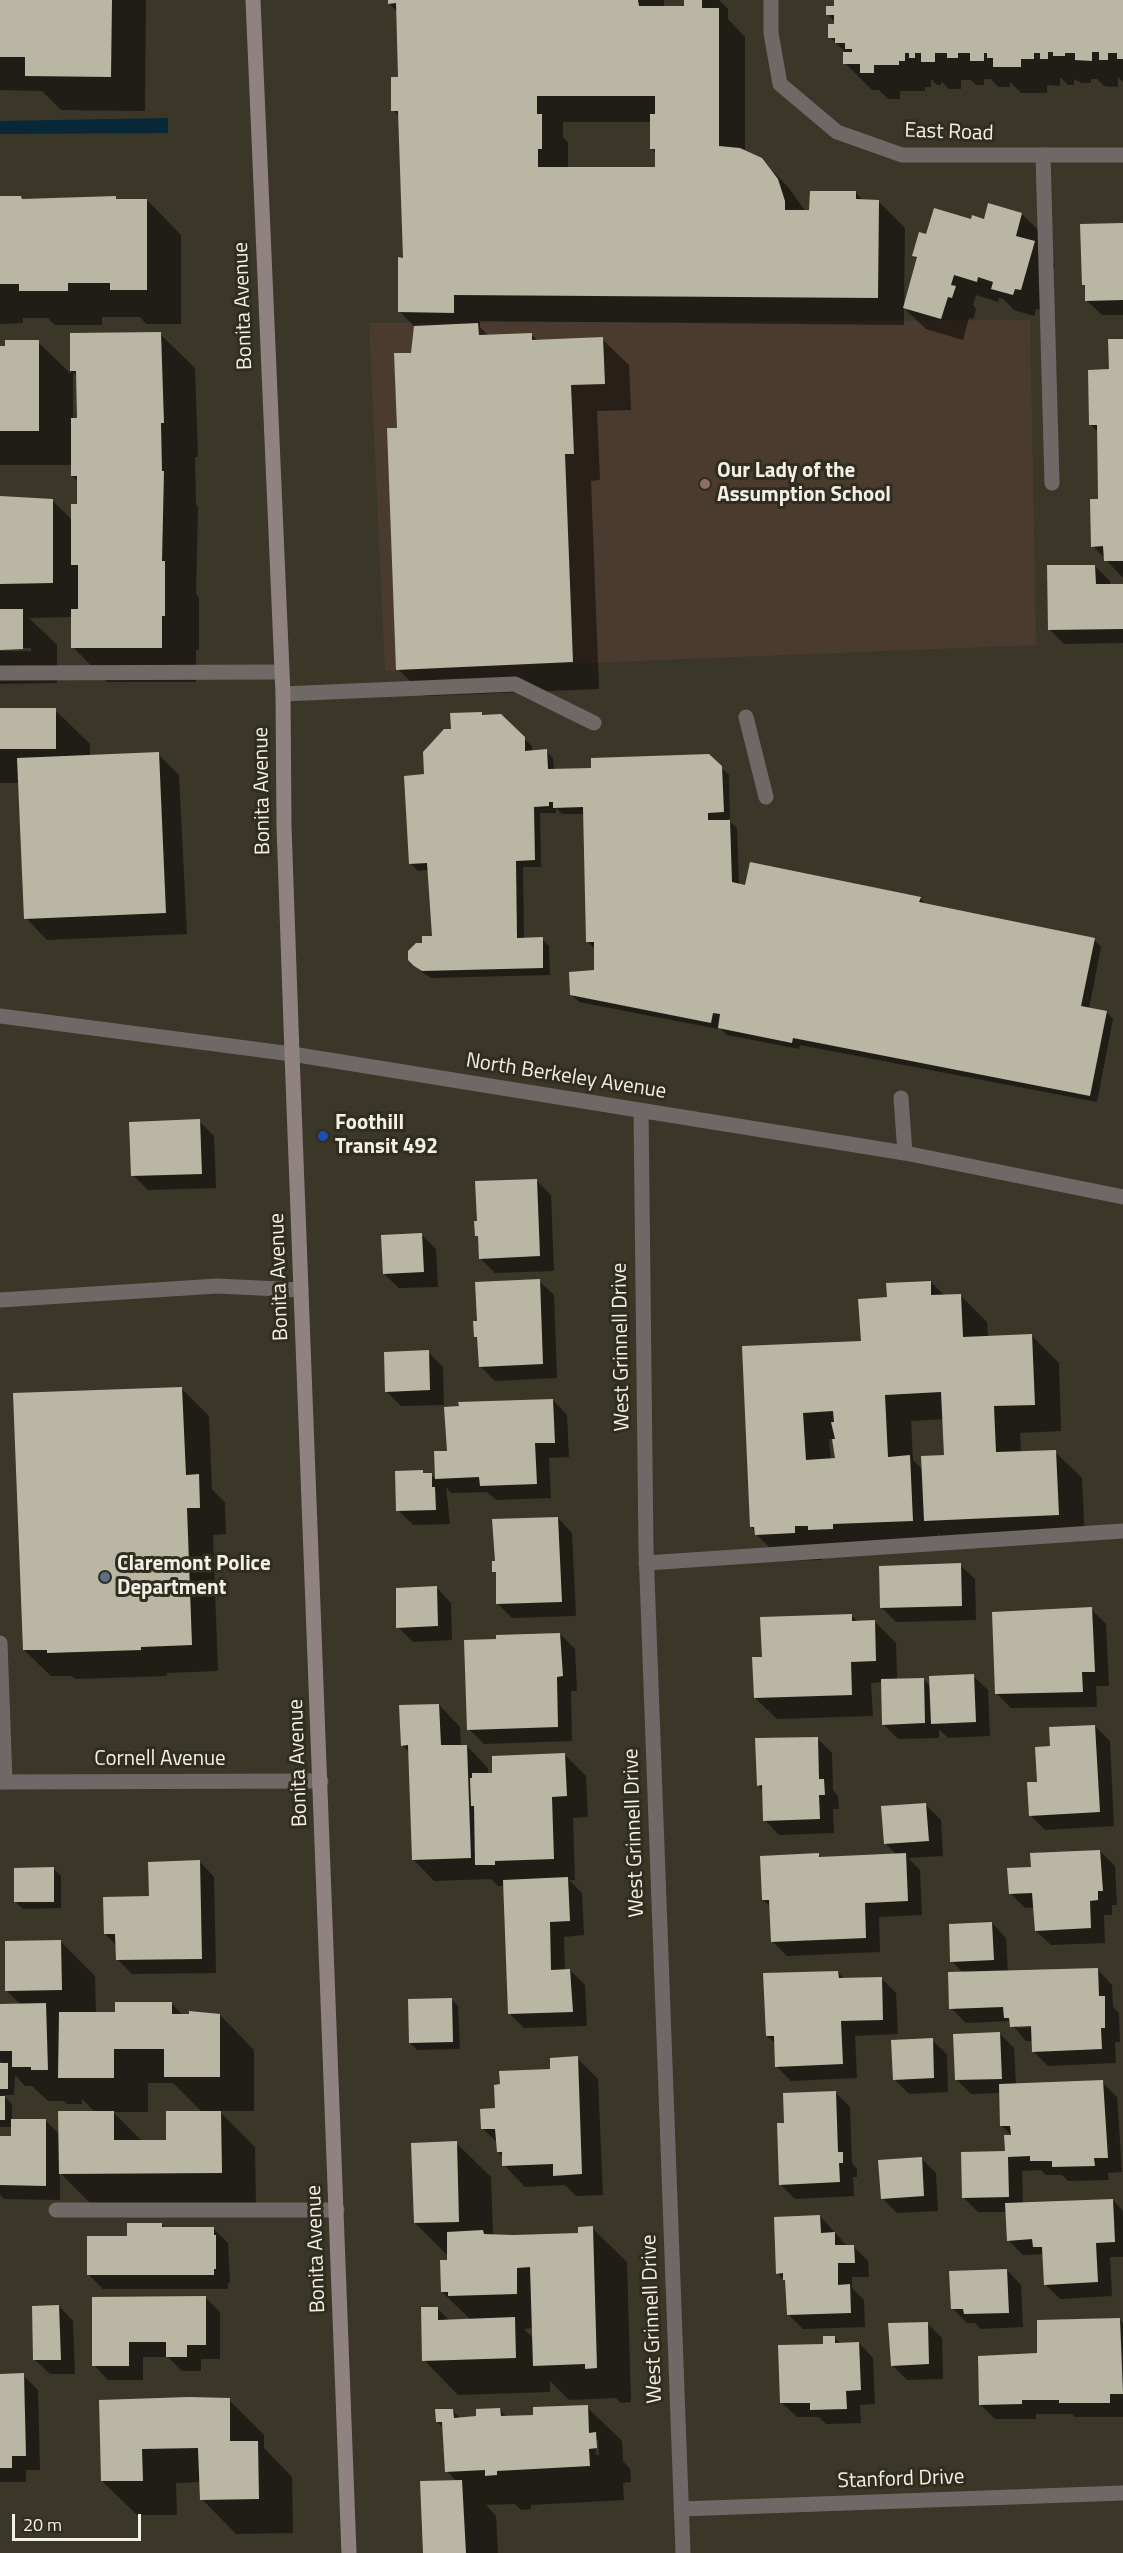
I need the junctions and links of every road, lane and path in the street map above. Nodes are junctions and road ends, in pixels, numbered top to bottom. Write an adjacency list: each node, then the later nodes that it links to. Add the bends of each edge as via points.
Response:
1 (253, 0): 6 (main road, Bonita Avenue)
2 (771, 0): 3 (street, East Road, via 771,33 780,84 837,132 902,155)
3 (1043, 155): 4 (street, East Road); 5 (street)
4 (1123, 155)
5 (1052, 483)
6 (280, 672): 7 (street); 8 (main road, Bonita Avenue)
7 (0, 674)
8 (283, 694): 10 (street, via 515,684); 13 (main road, Bonita Avenue)
9 (746, 717): 11 (street)
10 (594, 723)
11 (766, 797)
12 (0, 1016): 13 (street, North Berkeley Avenue)
13 (292, 1054): 15 (street, North Berkeley Avenue); 18 (main road, Bonita Avenue)
14 (901, 1098): 16 (street)
15 (641, 1111): 16 (street, North Berkeley Avenue); 21 (street, West Grinnell Drive)
16 (905, 1153): 17 (street, North Berkeley Avenue)
17 (1123, 1197)
18 (301, 1290): 19 (street, via 218,1286); 23 (main road, Bonita Avenue)
19 (0, 1300)
20 (1123, 1531): 21 (street)
21 (646, 1563): 28 (street, West Grinnell Drive)
22 (0, 1643): 24 (street)
23 (321, 1781): 24 (street, Cornell Avenue); 26 (main road, Bonita Avenue)
24 (3, 1782)
25 (56, 2210): 26 (street)
26 (337, 2210): 29 (main road, Bonita Avenue)
27 (1123, 2493): 28 (street, Stanford Drive)
28 (681, 2509): 30 (street, West Grinnell Drive)
29 (350, 2553)
30 (683, 2553)

